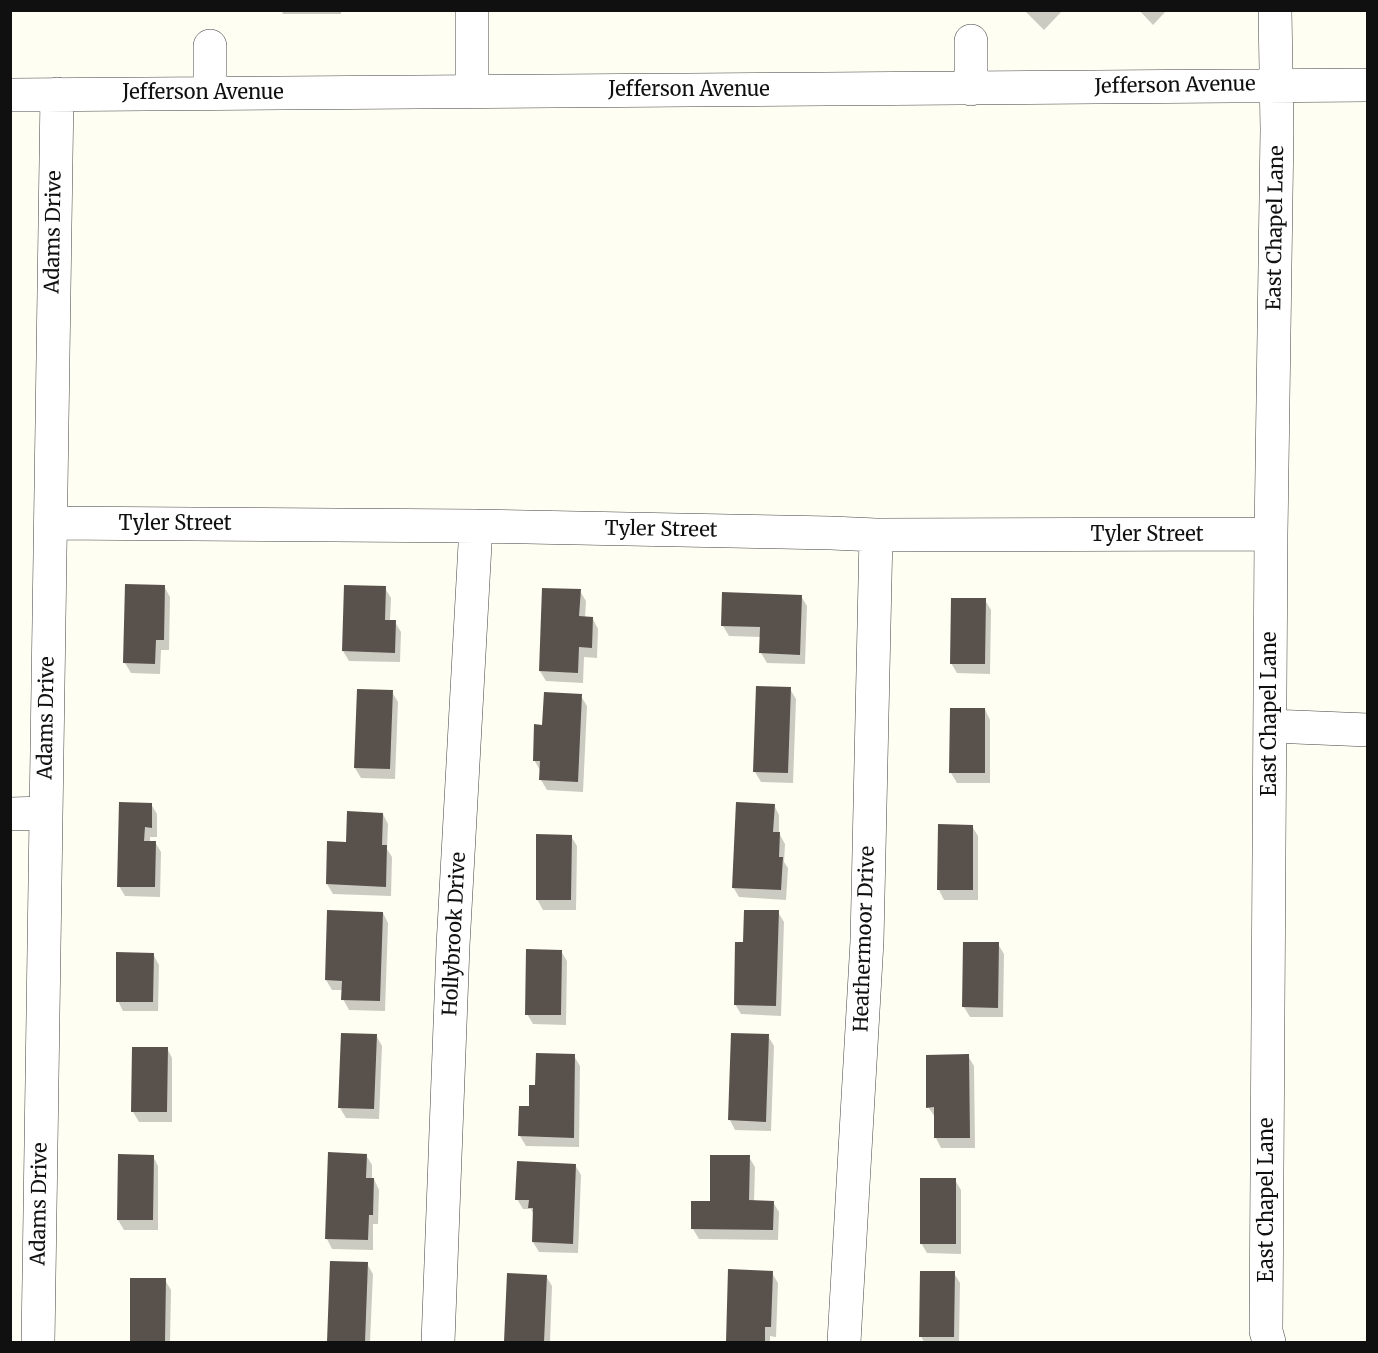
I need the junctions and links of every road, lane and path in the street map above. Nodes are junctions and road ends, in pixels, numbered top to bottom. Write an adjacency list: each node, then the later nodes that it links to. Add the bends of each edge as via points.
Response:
1 (472, 10): 8 (street)
2 (1275, 10): 5 (street, East Chapel Lane)
3 (971, 41): 7 (street)
4 (210, 46): 9 (street)
5 (1276, 85): 6 (street, Jefferson Avenue); 7 (street, Jefferson Avenue); 14 (street, East Chapel Lane)
6 (1368, 85)
7 (971, 89): 8 (street, Jefferson Avenue)
8 (472, 91): 9 (street, Jefferson Avenue)
9 (210, 93): 10 (street, Jefferson Avenue)
10 (57, 94): 11 (street, Jefferson Avenue); 12 (street, Adams Drive)
11 (10, 95)
12 (51, 523): 13 (street, Tyler Street); 18 (street, Adams Drive)
13 (476, 526): 15 (street, Tyler Street); 21 (street, Hollybrook Drive, via 453,946)
14 (1270, 534): 15 (street, Tyler Street); 16 (street, East Chapel Lane)
15 (876, 536): 22 (street, Heathermoor Drive, via 867,941)
16 (1271, 726): 17 (street); 23 (street, East Chapel Lane, via 1266,1319)
17 (1368, 730)
18 (46, 813): 19 (street); 20 (street, Adams Drive)
19 (10, 814)
20 (38, 1342)
21 (438, 1342)
22 (844, 1342)
23 (1269, 1342)

